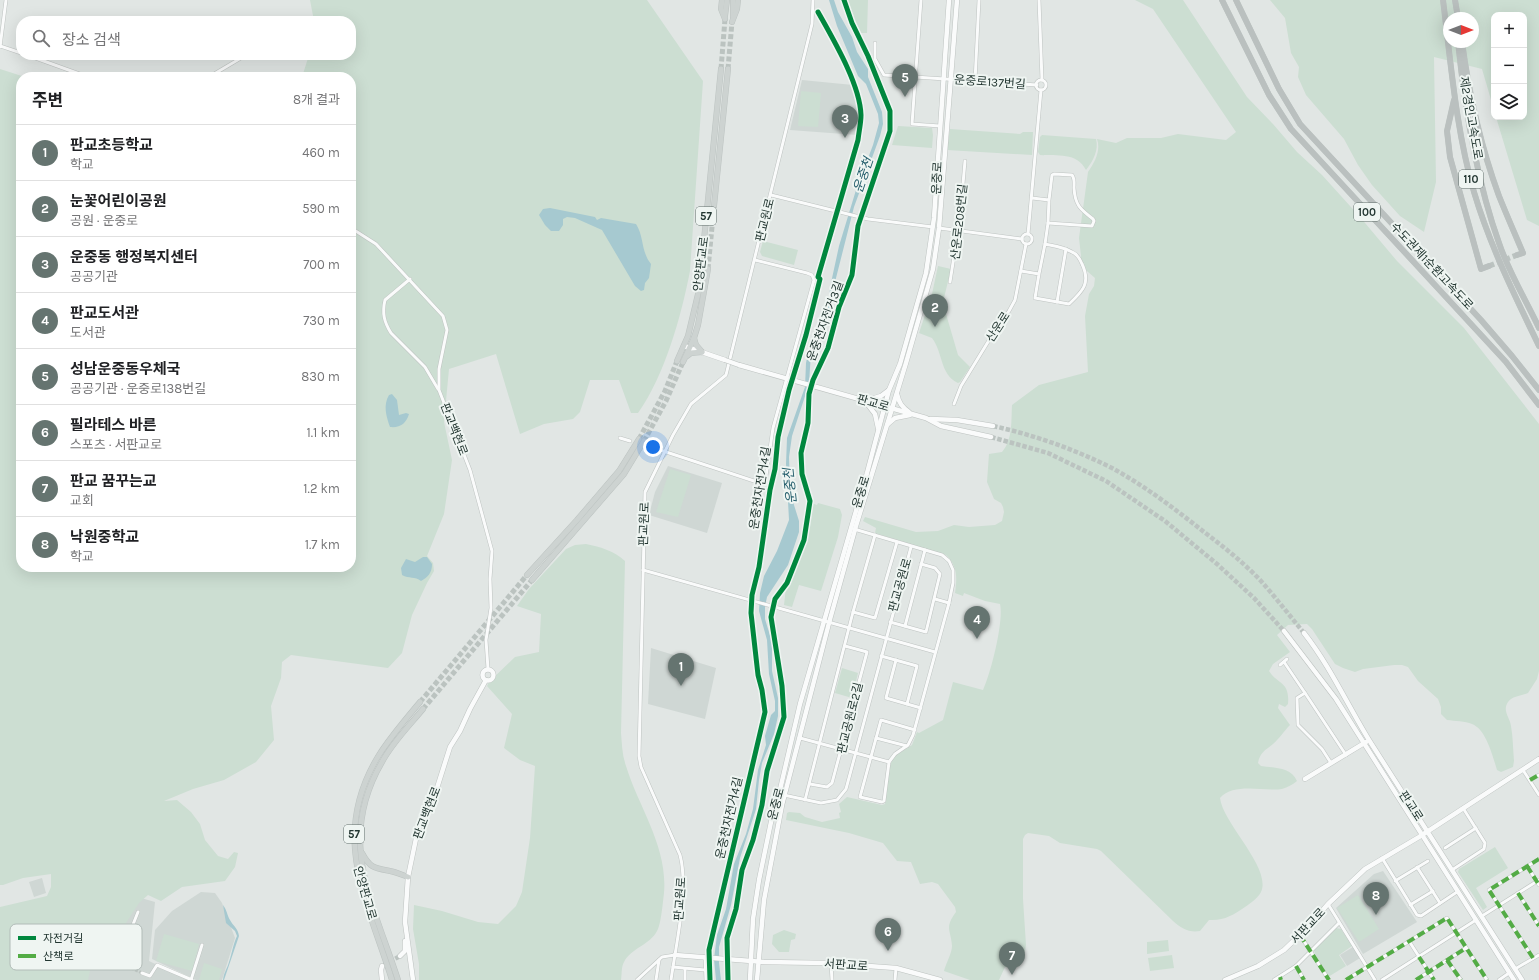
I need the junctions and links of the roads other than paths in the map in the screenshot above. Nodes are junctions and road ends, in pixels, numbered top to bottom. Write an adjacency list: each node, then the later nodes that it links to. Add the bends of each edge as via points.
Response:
1 (6, 0): 18 (street)
2 (722, 0): 3 (main road, via 721,9 725,20)
3 (727, 0)
4 (733, 0): 5 (main road, via 732,22)
5 (738, 0)
6 (813, 0): 38 (street, 판교원로, via 812,24)
7 (921, 0): 28 (street)
8 (949, 0): 29 (main road, 운중로)
9 (957, 0): 30 (main road, 운중로)
10 (979, 0): 32 (street)
11 (1039, 0): 31 (street)
12 (1222, 0): 75 (highway, 수도권제1순환고속도로 / 100, via 1269,95 1291,129 1501,356)
13 (1236, 0): 71 (highway, 수도권제1순환고속도로 / 100, via 1278,89 1300,124 1481,320)
14 (1444, 0): 35 (highway, 제2경인고속도로 / 110)
15 (1454, 0): 16 (highway)
16 (1456, 12)
17 (875, 43): 28 (street, 운중로137번길, via 875,59 884,75)
18 (0, 46): 21 (street)
19 (1459, 48): 61 (highway, 제2경인고속도로 / 110, via 1465,107 1483,193 1499,244)
20 (1463, 48): 52 (highway, via 1488,162)
21 (16, 51)
22 (41, 60): 26 (street)
23 (238, 60): 27 (street)
24 (721, 68): 63 (main road, 안양판교로 / 57, via 699,290)
25 (728, 69): 41 (main road, 57)
26 (74, 72)
27 (217, 72)
28 (916, 77): 29 (street, 운중로137번길); 36 (street, via 912,124)
29 (944, 79): 30 (street, 운중로137번길); 36 (main road, 운중로)
30 (951, 79): 32 (street, 운중로137번길); 44 (main road, 운중로)
31 (1042, 80): 33 (street); 34 (street, via 1046,85)
32 (975, 81): 33 (street, 운중로137번길)
33 (1036, 85): 34 (street)
34 (1041, 90): 39 (street)
35 (1454, 98): 54 (highway, via 1447,131 1450,157 1481,269); 64 (highway, 제2경인고속도로 / 110, via 1474,192 1505,275)
36 (940, 126): 43 (main road, 운중로)
37 (965, 161): 45 (street, 산운로208번길)
38 (771, 194): 43 (street, via 866,218); 53 (street, 판교원로)
39 (1032, 198): 40 (street); 47 (street)
40 (1049, 200): 42 (street); 42 (street, via 1052,175 1072,175 1077,204 1094,221 1092,226)
41 (714, 206)
42 (1048, 223): 50 (street)
43 (933, 227): 44 (street); 70 (main road, 운중로, via 923,286 900,364)
44 (939, 228): 45 (street); 72 (main road, 운중로, via 933,269)
45 (958, 230): 48 (street); 59 (street, 산운로208번길)
46 (356, 231): 58 (street, 판교백현로, via 376,244)
47 (1028, 234): 48 (street); 49 (street, via 1032,240)
48 (1022, 238): 49 (street, via 1022,242)
49 (1026, 244): 56 (street, 산운로)
50 (1045, 244): 51 (street); 57 (street)
51 (1066, 249): 60 (street); 60 (street, via 1080,258 1086,278 1083,290 1069,304)
52 (1520, 254)
53 (755, 260): 68 (street, via 802,271 814,277); 87 (street, 판교원로, via 726,375 691,404)
54 (1489, 266)
55 (708, 269): 62 (main road, 안양판교로)
56 (1021, 271): 57 (street); 74 (street, 산운로, via 1009,311 962,386)
57 (1039, 274): 60 (street, via 1035,298)
58 (410, 279): 69 (street, 판교백현로, via 446,320 447,330 439,369); 69 (street, via 386,300 383,316 391,333 425,367)
59 (950, 282)
60 (1057, 302)
61 (1539, 328)
62 (694, 338): 65 (main road, 안양판교로); 66 (main road)
63 (684, 346): 65 (main road); 67 (main road, 안양판교로 / 57)
64 (1539, 346)
65 (690, 348): 66 (main road); 67 (main road, 안양판교로)
66 (702, 352): 67 (main road, via 691,353); 68 (main road, bridge)
67 (682, 360)
68 (786, 379): 73 (main road, 판교로); 87 (street, via 773,428 766,476 752,480)
69 (438, 390): 114 (street, 판교백현로, via 470,470 492,551 491,607 486,640)
70 (889, 390): 73 (main road); 76 (main road, 운중로)
71 (1539, 390)
72 (897, 393): 77 (main road, 운중로); 78 (main road, via 898,402)
73 (866, 401): 76 (main road, 판교로); 81 (main road, via 875,414)
74 (954, 404)
75 (1539, 405)
76 (884, 407): 77 (main road, 판교로); 81 (main road, 운중로)
77 (892, 409): 78 (main road, 판교로); 82 (main road, 운중로)
78 (912, 414): 79 (main road, 판교로); 82 (main road, via 894,418)
79 (926, 418): 80 (main road, 판교로); 83 (main road, 판교로, via 941,426)
80 (993, 426)
81 (878, 428): 88 (main road, 운중로)
82 (886, 429): 88 (main road, 운중로)
83 (991, 437)
84 (620, 438): 85 (street)
85 (630, 441)
86 (648, 446): 87 (street)
87 (665, 452): 94 (street, 판교원로, via 645,492)
88 (852, 529): 89 (street, 판교공원로); 100 (main road, 운중로)
89 (875, 535): 90 (street, 판교공원로); 99 (street, 판교공원로2길)
90 (896, 542): 91 (street, 판교공원로); 99 (street, via 875,618)
91 (911, 547): 92 (street); 101 (street, 판교공원로)
92 (925, 550): 93 (street); 98 (street, via 945,557 952,567 953,583)
93 (922, 564): 97 (street, via 939,572); 102 (street)
94 (643, 570): 100 (street); 179 (street, 판교원로, via 639,762 682,863 683,885)
95 (526, 575): 96 (main road, via 577,520 642,440 624,474)
96 (532, 580)
97 (935, 599): 98 (street); 102 (street, via 926,632)
98 (949, 603): 108 (street)
99 (853, 612): 103 (street, 판교공원로2길)
100 (826, 622): 103 (street); 122 (main road, 운중로); 140 (main road, 운중로, via 800,704)
101 (890, 622): 102 (street); 106 (street, 판교공원로)
102 (905, 626)
103 (849, 628): 106 (street); 107 (street, 판교공원로2길)
104 (1284, 631): 126 (main road, 판교로, via 1319,676)
105 (1304, 633): 124 (main road, 판교로, via 1326,664)
106 (886, 638): 108 (street); 109 (street, 판교공원로)
107 (844, 646): 125 (street, 판교공원로2길); 128 (street, 판교공원로2길, via 867,652)
108 (935, 652): 119 (street)
109 (881, 656): 111 (street); 129 (street, 판교공원로)
110 (1287, 659): 112 (street)
111 (896, 660): 118 (street, via 886,698); 118 (street, via 917,666)
112 (1284, 662): 113 (street); 116 (street)
113 (1280, 665)
114 (488, 669): 115 (main road, via 482,673); 115 (main road, via 492,671 493,676)
115 (486, 680): 156 (main road, 판교백현로, via 446,758 437,788 418,829)
116 (1306, 693): 130 (street); 134 (street, via 1297,698 1298,725 1322,749)
117 (420, 702): 205 (main road, 안양판교로 / 57, via 378,757 362,791 356,816 354,836 360,884)
118 (907, 704): 119 (street)
119 (921, 708): 121 (street)
120 (423, 709): 149 (main road, 안양판교로 / 57, via 392,746 373,777 361,816)
121 (915, 730): 123 (street, via 881,720); 127 (street)
122 (800, 738): 125 (street); 141 (main road, 운중로)
123 (876, 738): 127 (street); 131 (street)
124 (1369, 740): 126 (main road); 146 (main road, 판교로)
125 (820, 743): 128 (street); 139 (street, 판교공원로2길)
126 (1364, 744): 130 (main road); 147 (main road, 판교로)
127 (907, 746): 133 (street)
128 (842, 749): 129 (street); 139 (street, 판교공원로2길, via 832,783 827,787)
129 (856, 753): 131 (street); 143 (street, 판교공원로, via 846,790 837,800 821,803)
130 (1346, 755): 134 (main road)
131 (871, 757): 133 (street); 133 (street, via 860,797 884,801)
132 (1539, 759): 135 (main road)
133 (889, 762)
134 (1331, 763): 137 (main road)
135 (1523, 770): 138 (street); 144 (main road)
136 (1539, 775): 138 (street)
137 (1305, 779)
138 (1530, 780): 142 (street)
139 (810, 784): 143 (street, 판교공원로2길)
140 (779, 794): 141 (street, 판교공원로); 186 (main road, 운중로, via 759,880 753,919)
141 (785, 795): 143 (street, 판교공원로); 188 (main road, 운중로, via 764,900)
142 (1539, 795)
143 (805, 800)
144 (1463, 808): 145 (street); 146 (main road)
145 (1476, 828): 148 (street); 155 (street, via 1485,843 1485,848)
146 (1428, 831): 147 (main road, 서판교로); 155 (main road, 판교로)
147 (1422, 835): 150 (main road, 서판교로); 160 (main road, 판교로)
148 (1445, 848)
149 (360, 850): 156 (main road, via 369,864 375,868); 206 (main road, 안양판교로 / 57, via 365,883)
150 (1382, 858): 157 (street); 163 (main road, 서판교로, via 1356,876)
151 (1539, 859): 153 (street)
152 (1428, 861): 154 (street)
153 (1527, 866): 158 (street); 165 (street, via 1489,890)
154 (1417, 867): 157 (street); 159 (street)
155 (1452, 870): 167 (main road, 판교로)
156 (408, 877): 173 (main road, 판교백현로)
157 (1395, 881): 164 (street)
158 (1538, 882): 161 (street)
159 (1433, 891): 162 (street); 164 (street)
160 (1457, 892): 162 (street); 168 (main road, 판교로)
161 (1518, 893): 165 (street); 171 (street)
162 (1440, 903): 164 (street, via 1421,916 1418,916)
163 (1328, 904): 169 (street); 174 (main road, 서판교로)
164 (1410, 905)
165 (1499, 906): 167 (street); 183 (street)
166 (138, 912): 170 (street)
167 (1482, 916): 196 (main road, 판교로)
168 (1476, 920): 172 (street); 200 (main road, 판교로)
169 (1339, 923): 178 (street); 194 (street)
170 (133, 924)
171 (1539, 926)
172 (1457, 932): 175 (street, via 1448,918); 177 (street); 181 (street)
173 (406, 933): 184 (main road, 판교백현로); 184 (main road, via 405,951 400,956)
174 (1300, 935): 178 (street); 218 (main road, 서판교로, via 1272,958)
175 (1408, 941): 181 (street); 194 (street)
176 (202, 945): 203 (street)
177 (1466, 948): 187 (street); 228 (street)
178 (1311, 950): 191 (street); 221 (street)
179 (675, 955): 182 (main road); 185 (street); 192 (street, 판교원로)
180 (1539, 955): 183 (street)
181 (1419, 956): 198 (street); 224 (street)
182 (708, 958): 186 (main road, 서판교로); 197 (street)
183 (1533, 958): 196 (street)
184 (410, 959): 207 (main road, 판교백현로)
185 (659, 960): 208 (street); 209 (street)
186 (751, 960): 188 (main road, 서판교로); 213 (main road, 운중로)
187 (1447, 960): 198 (street); 227 (street)
188 (758, 961): 189 (main road, 서판교로); 214 (main road, 운중로)
189 (832, 964): 193 (main road, 서판교로); 215 (street)
190 (382, 966): 204 (main road)
191 (1296, 966): 201 (street); 220 (street)
192 (673, 967): 195 (street); 210 (street, 판교원로)
193 (896, 968): 216 (street); 217 (main road, 서판교로)
194 (1368, 968): 222 (street); 223 (street)
195 (685, 969): 197 (street); 211 (street)
196 (1515, 969): 202 (main road, 판교로)
197 (705, 970): 212 (street)
198 (1428, 972): 225 (street); 226 (street)
199 (142, 973): 203 (street, via 150,976 157,965)
200 (1509, 973): 229 (street); 230 (main road, 판교로)
201 (1280, 978): 219 (street)
202 (1521, 979)
203 (191, 980)
204 (382, 980)
205 (392, 980)
206 (398, 980)
207 (414, 980)
208 (637, 980)
209 (656, 980)
210 (671, 980)
211 (685, 980)
212 (706, 980)
213 (750, 980)
214 (757, 980)
215 (832, 980)
216 (895, 980)
217 (940, 980)
218 (1225, 980)
219 (1274, 980)
220 (1304, 980)
221 (1329, 980)
222 (1346, 980)
223 (1375, 980)
224 (1382, 980)
225 (1416, 980)
226 (1434, 980)
227 (1461, 980)
228 (1487, 980)
229 (1499, 980)
230 (1514, 980)

